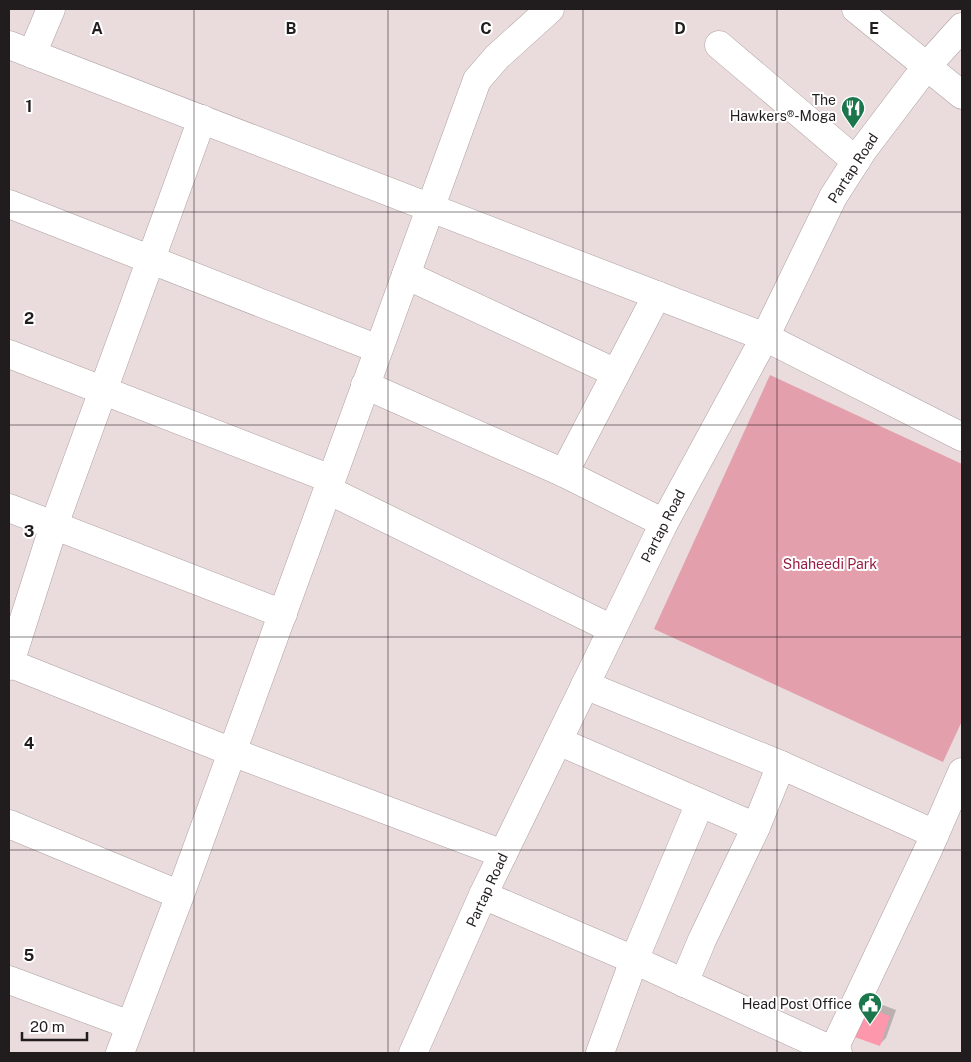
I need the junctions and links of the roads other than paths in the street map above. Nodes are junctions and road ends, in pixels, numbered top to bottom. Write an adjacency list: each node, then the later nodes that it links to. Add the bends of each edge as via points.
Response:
1 (51, 9): 6 (street)
2 (550, 9): 12 (street, via 497,57 477,80)
3 (856, 9): 7 (street)
4 (962, 27): 7 (street, Partap Road)
5 (719, 45): 10 (street)
6 (20, 50): 9 (street)
7 (926, 67): 8 (street); 10 (street, Partap Road)
8 (962, 95)
9 (202, 119): 12 (street); 13 (street)
10 (856, 162): 16 (street, Partap Road, via 833,197)
11 (9, 204): 13 (street)
12 (431, 207): 14 (street); 15 (street)
13 (150, 260): 17 (street); 21 (street)
14 (406, 275): 17 (street); 19 (street)
15 (657, 294): 16 (street); 19 (street)
16 (765, 336): 22 (street); 26 (street, Partap Road)
17 (378, 350): 20 (street)
18 (9, 354): 21 (street)
19 (616, 373): 23 (street)
20 (365, 385): 23 (street); 24 (street)
21 (103, 391): 24 (street); 27 (street)
22 (962, 437)
23 (564, 473): 26 (street)
24 (330, 485): 28 (street); 29 (street)
25 (9, 508): 27 (street)
26 (664, 522): 29 (street, Partap Road)
27 (54, 525): 28 (street); 30 (street)
28 (283, 614): 33 (street)
29 (612, 629): 31 (street, Partap Road)
30 (9, 664): 33 (street)
31 (585, 685): 32 (street, Partap Road); 34 (street)
32 (558, 741): 36 (street); 40 (street, Partap Road)
33 (232, 752): 40 (street); 41 (street)
34 (781, 766): 38 (street); 39 (street)
35 (962, 772): 39 (street)
36 (700, 803): 38 (street); 43 (street)
37 (9, 824): 41 (street)
38 (756, 827): 45 (street)
39 (935, 834): 50 (street)
40 (503, 854): 42 (street, Partap Road)
41 (180, 895): 46 (street)
42 (484, 895): 43 (street); 48 (street, Partap Road)
43 (634, 960): 45 (street); 49 (street)
44 (9, 980): 46 (street)
45 (684, 983): 50 (street)
46 (130, 1025): 47 (street)
47 (120, 1053)
48 (413, 1053)
49 (600, 1053)
50 (834, 1053)

